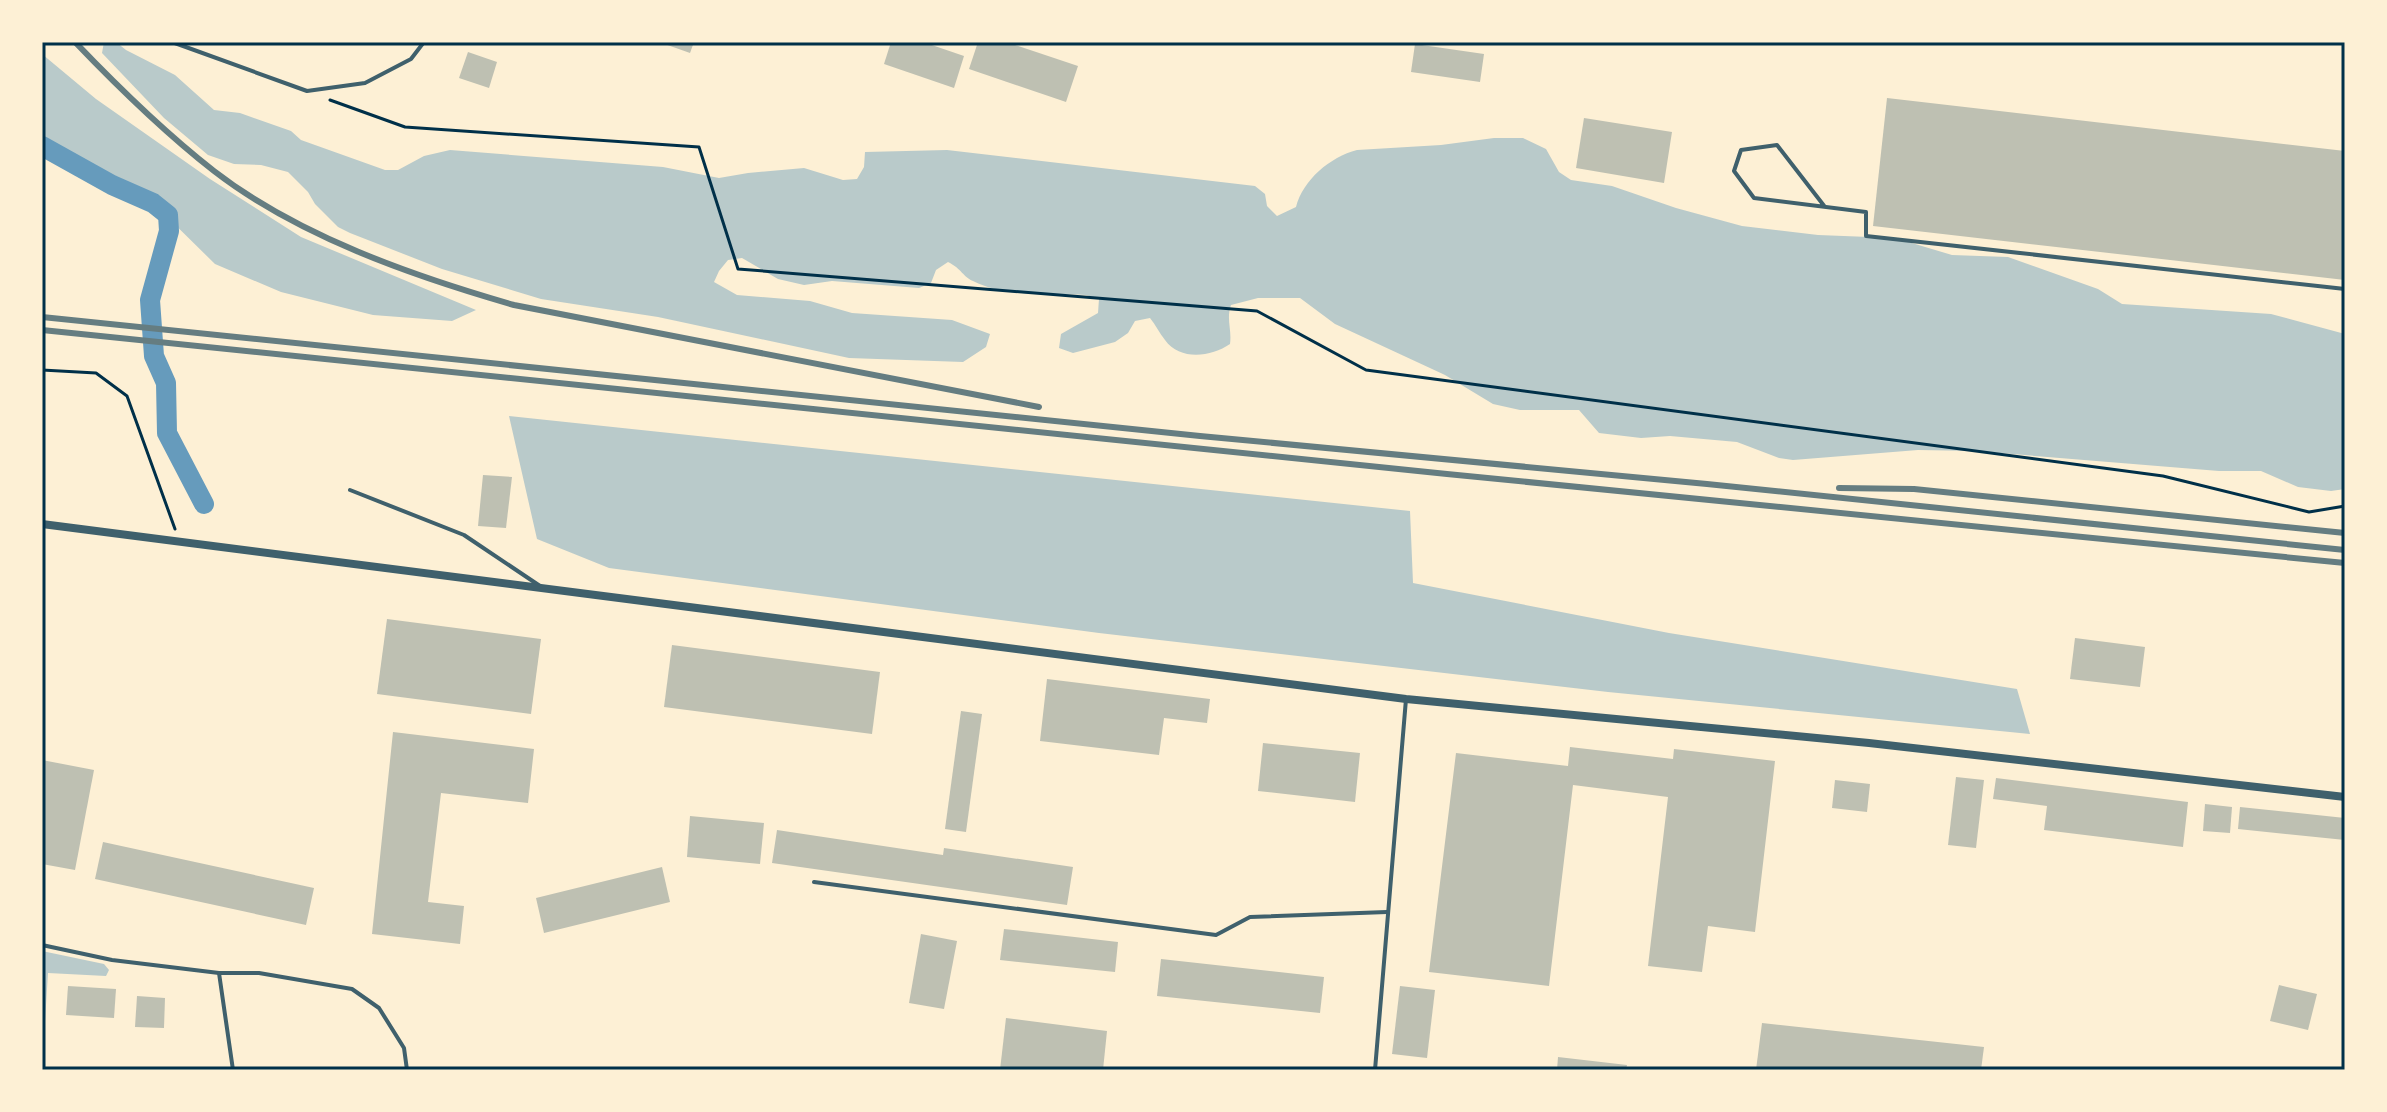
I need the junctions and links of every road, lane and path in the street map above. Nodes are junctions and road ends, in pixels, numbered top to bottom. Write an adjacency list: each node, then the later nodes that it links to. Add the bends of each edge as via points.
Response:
1 (172, 42): 3 (lane)
2 (424, 42): 3 (lane, via 411,59 365,83)
3 (307, 91): 8 (path, via 405,127 699,147 738,269 1257,311 1366,370 2163,476 2309,512)
4 (1825, 207): 4 (lane, via 1754,198 1734,171 1741,150 1777,145); 5 (lane, via 1866,212 1866,236)
5 (2345, 289)
6 (42, 370): 10 (path, via 96,373 127,396)
7 (350, 490): 11 (lane, via 464,535)
8 (2345, 506)
9 (42, 524): 10 (street)
10 (179, 540): 11 (street)
11 (543, 588): 12 (street)
12 (1406, 699): 13 (street, via 1869,743); 15 (lane)
13 (2345, 797)
14 (814, 882): 15 (lane, via 1216,935 1250,917)
15 (1387, 912): 20 (lane)
16 (42, 945): 17 (lane)
17 (219, 973): 18 (lane); 19 (lane, via 259,973 352,989 379,1008 404,1048)
18 (233, 1070)
19 (407, 1070)
20 (1375, 1070)

